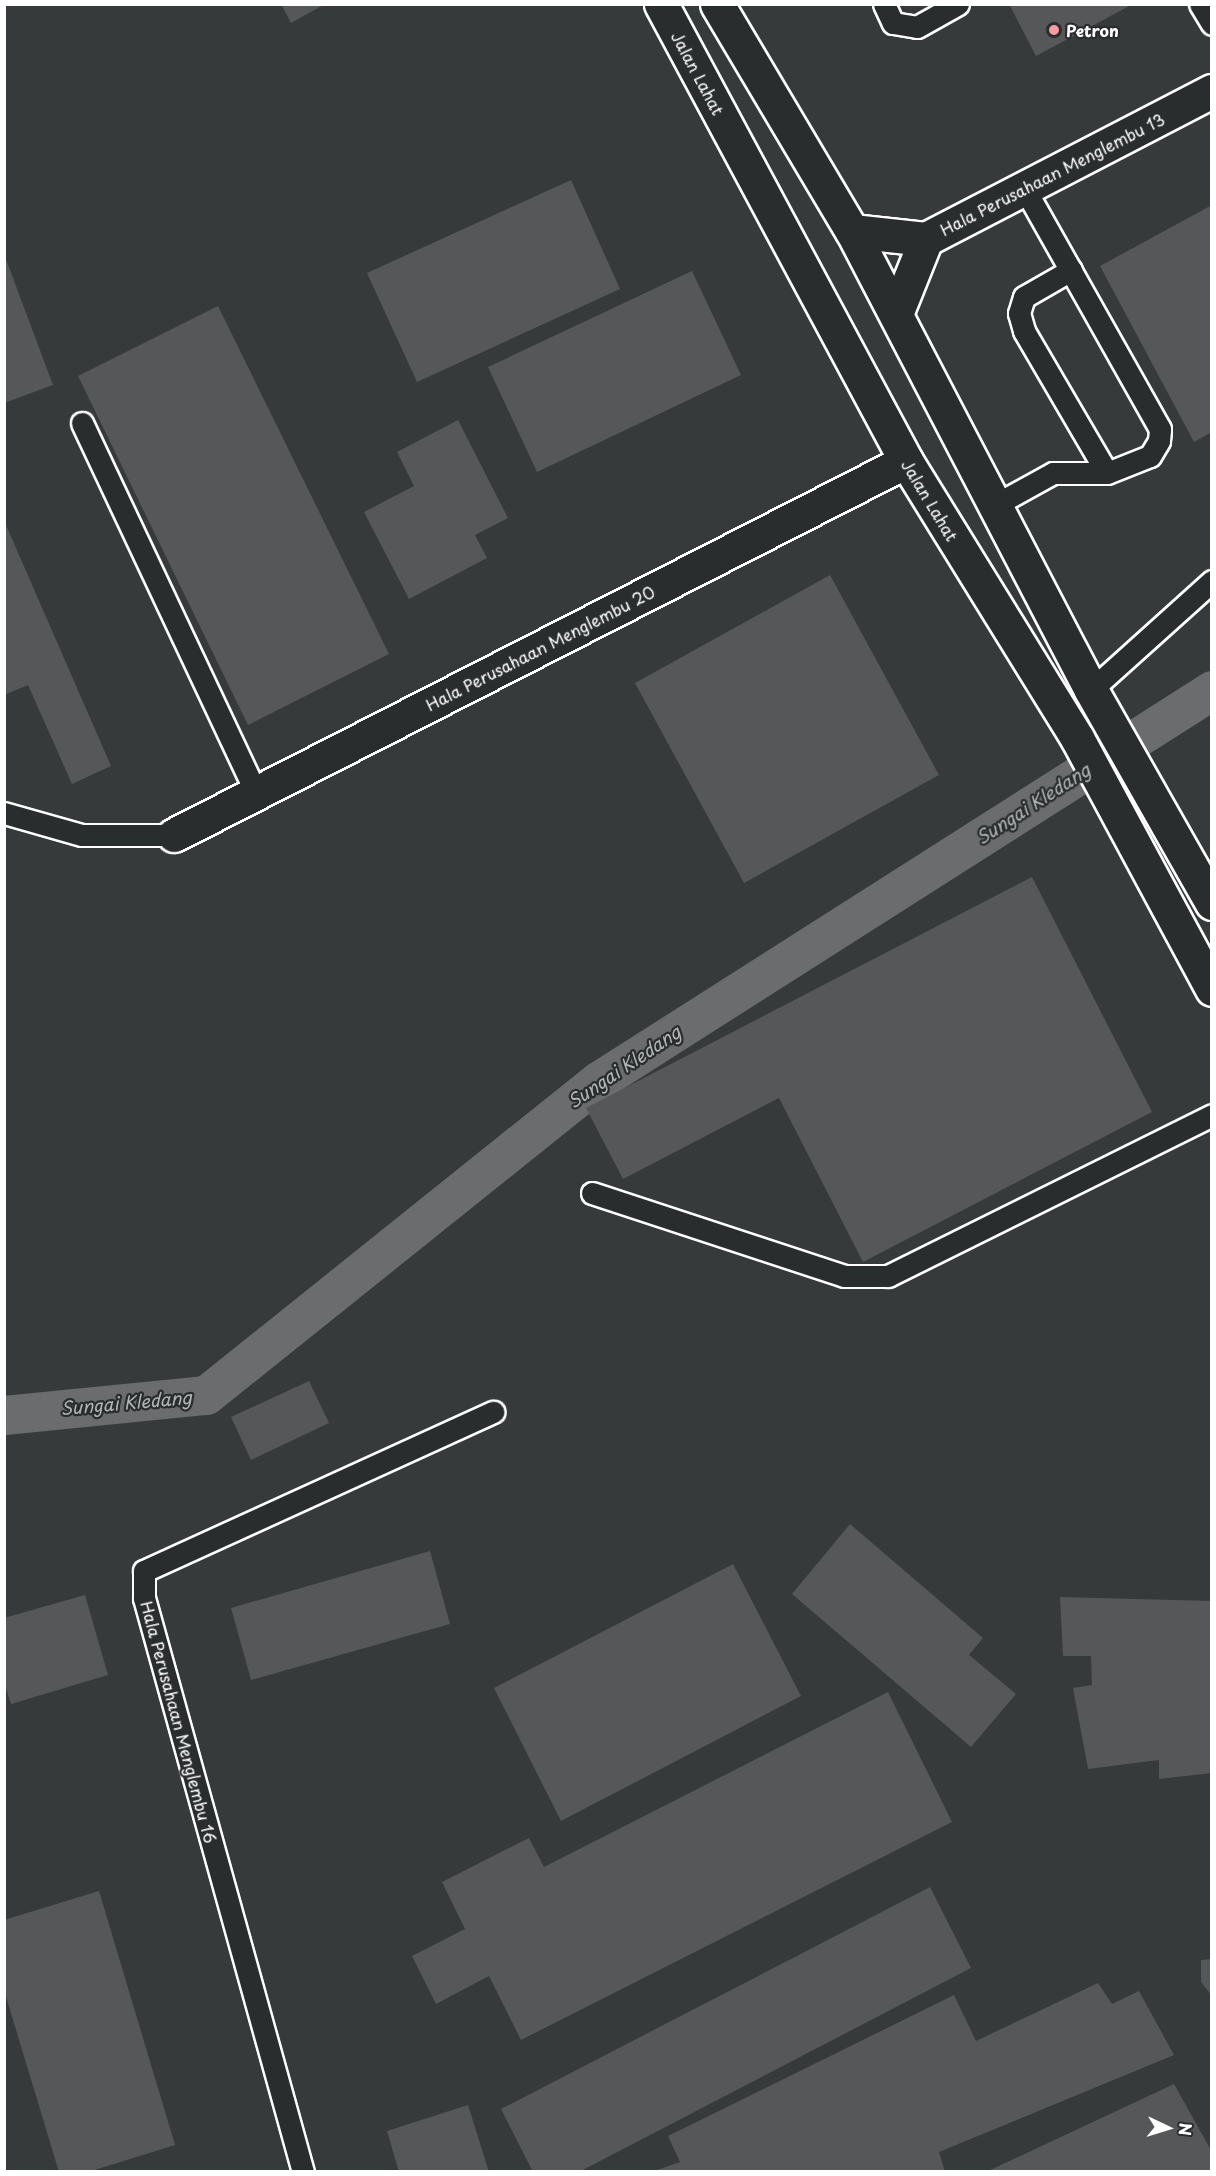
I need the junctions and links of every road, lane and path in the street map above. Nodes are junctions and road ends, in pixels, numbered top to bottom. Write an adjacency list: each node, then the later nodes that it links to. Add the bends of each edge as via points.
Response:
1 (661, 4): 14 (main road, Jalan Lahat)
2 (717, 4): 9 (main road)
3 (884, 4): 4 (lane, via 893,23 917,27)
4 (957, 4)
5 (1200, 4): 6 (lane)
6 (1212, 24)
7 (1212, 90): 8 (main road, Hala Perusahaan Menglembu 13)
8 (1026, 191): 10 (main road, Hala Perusahaan Menglembu 13); 11 (lane)
9 (852, 231): 10 (main road, Hala Perusahaan Menglembu 13); 12 (main road)
10 (926, 239): 12 (main road)
11 (1071, 270): 15 (lane, via 1024,297 1019,313 1024,331); 15 (lane, via 1160,429 1150,456)
12 (896, 314): 16 (main road)
13 (82, 423): 19 (lane)
14 (906, 461): 19 (main road, Hala Perusahaan Menglembu 20); 23 (main road, Jalan Lahat, via 1077,738)
15 (1107, 472): 16 (lane, via 1053,473)
16 (995, 506): 18 (main road)
17 (1212, 581): 18 (lane)
18 (1091, 690): 22 (main road)
19 (255, 793): 21 (main road, Hala Perusahaan Menglembu 20)
20 (4, 813): 21 (lane, via 82,835)
21 (174, 835)
22 (1212, 903)
23 (1212, 989)
24 (1212, 1115): 25 (lane, via 888,1276 844,1276)
25 (592, 1193)
26 (493, 1412): 27 (lane, Hala Perusahaan Menglembu 16, via 144,1571 144,1598)
27 (303, 2172)

